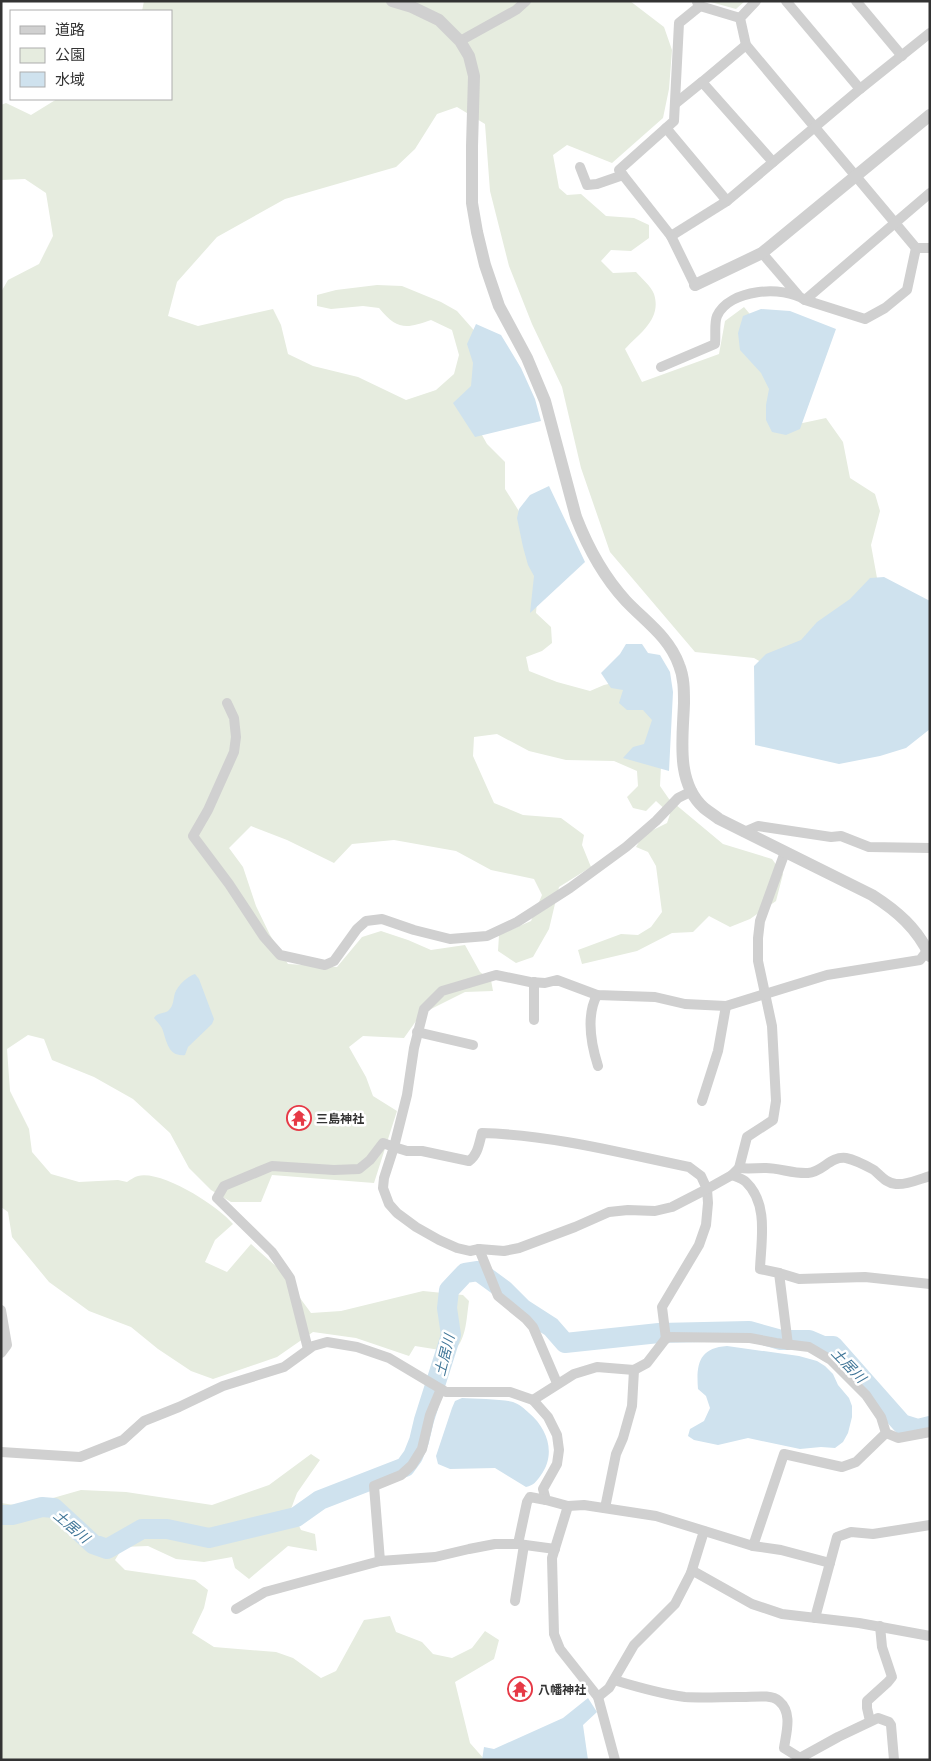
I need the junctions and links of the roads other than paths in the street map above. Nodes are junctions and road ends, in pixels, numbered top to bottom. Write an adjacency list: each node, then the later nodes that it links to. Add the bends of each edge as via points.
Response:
1 (392, 1): 9 (street, via 439,20)
2 (526, 1): 9 (street, via 516,10)
3 (756, 1): 7 (street)
4 (786, 1): 13 (street)
5 (856, 1): 11 (street)
6 (698, 3): 7 (street); 14 (street, via 679,23)
7 (740, 18): 10 (street)
8 (930, 33): 11 (street)
9 (460, 40): 33 (street, via 469,56 474,76 472,203 485,266 499,306 527,358 545,401 582,534 599,566 627,602 664,638 679,665 684,688 683,770)
10 (746, 45): 12 (street); 16 (street)
11 (902, 56): 13 (street)
12 (702, 82): 14 (street); 18 (street)
13 (860, 89): 16 (street)
14 (676, 104): 17 (street, via 674,121)
15 (930, 115): 21 (street)
16 (816, 126): 18 (street); 21 (street)
17 (666, 128): 20 (street, via 619,170); 23 (street)
18 (773, 162): 23 (street)
19 (580, 167): 20 (street, via 587,185)
20 (623, 175): 25 (street)
21 (856, 176): 24 (street); 28 (street)
22 (930, 194): 24 (street)
23 (727, 200): 25 (street)
24 (894, 223): 26 (street); 30 (street)
25 (671, 236): 29 (street)
26 (916, 248): 27 (street); 30 (street, via 907,290 865,319)
27 (930, 248)
28 (762, 253): 29 (street); 30 (street)
29 (695, 285)
30 (802, 298): 31 (street, via 772,291 752,293 728,303 716,317 715,344)
31 (661, 367)
32 (227, 703): 33 (street, via 234,718 234,752 193,836 264,938 280,955 325,965 334,961 366,921 382,919 450,940 488,936 517,922 570,888 626,847 678,798)
33 (692, 791): 34 (street, via 702,807)
34 (744, 832): 35 (street, via 758,826 841,836 869,847); 36 (street)
35 (930, 848)
36 (785, 852): 37 (street, via 892,908 920,936); 39 (street, via 760,921 758,961)
37 (929, 951): 39 (street, via 920,960 827,975)
38 (534, 982): 40 (street, via 557,980); 42 (street); 43 (street, via 496,975 442,992 424,1009)
39 (766, 993): 41 (street); 48 (street, via 772,1026 776,1101 773,1120 747,1137)
40 (597, 995): 41 (street); 45 (street, via 590,1019)
41 (726, 1006): 46 (street, via 718,1051)
42 (534, 1020)
43 (417, 1032): 44 (street); 47 (street, via 407,1095)
44 (473, 1045)
45 (598, 1066)
46 (702, 1101)
47 (394, 1147): 50 (street, via 469,1161 477,1152 482,1133 564,1141 689,1167 701,1176); 51 (street, via 383,1188 396,1213 457,1248); 57 (street, via 383,1142 359,1169 272,1166 224,1186 217,1198 272,1252 290,1278)
48 (736, 1172): 49 (street, via 766,1168 807,1174 818,1171 831,1160 844,1158 858,1161 896,1184); 50 (street); 52 (street, via 757,1198 762,1216 760,1269)
49 (930, 1176)
50 (706, 1190): 51 (street, via 672,1207 655,1211 609,1212 519,1248 504,1251); 55 (street, via 706,1226 699,1245 662,1307)
51 (479, 1249): 60 (street, via 498,1296 533,1327)
52 (779, 1273): 53 (street, via 799,1279 865,1277); 56 (street)
53 (930, 1284)
54 (1, 1310): 58 (street, via 8,1345)
55 (665, 1338): 56 (street, via 750,1338); 59 (street, via 647,1363)
56 (788, 1344): 64 (street, via 809,1347 831,1360 866,1395 881,1417)
57 (308, 1349): 61 (street, via 327,1342 376,1352); 65 (street, via 284,1367 223,1386 144,1421 123,1440 80,1457)
58 (1, 1353)
59 (634, 1370): 60 (street, via 597,1367 574,1374); 68 (street, via 632,1406 616,1454)
60 (557, 1384): 62 (street)
61 (441, 1389): 62 (street, via 446,1392 510,1392); 74 (street, via 430,1415 422,1448 412,1465 401,1475 374,1486)
62 (533, 1400): 66 (street, via 548,1416 560,1450 557,1464 543,1489)
63 (930, 1432): 64 (street, via 898,1438)
64 (886, 1433): 72 (street, via 856,1462 842,1467 784,1454)
65 (1, 1452)
66 (546, 1500): 67 (street); 71 (street, via 530,1497 527,1502)
67 (568, 1506): 68 (street); 73 (street)
68 (605, 1508): 70 (street, via 656,1516)
69 (930, 1525): 75 (street, via 874,1534 851,1532 837,1537)
70 (704, 1531): 72 (street); 76 (street)
71 (521, 1544): 73 (street); 74 (street, via 495,1544 435,1557); 77 (street)
72 (753, 1546): 75 (street)
73 (555, 1549): 83 (street, via 552,1558 554,1634 560,1649)
74 (380, 1561): 78 (street, via 265,1592)
75 (830, 1564): 79 (street)
76 (691, 1573): 79 (street, via 696,1572 752,1604 782,1614); 82 (street, via 675,1604 634,1645)
77 (515, 1601)
78 (236, 1609)
79 (815, 1618): 80 (street)
80 (880, 1626): 81 (street); 84 (street, via 882,1647 892,1677 867,1701)
81 (930, 1636)
82 (614, 1680): 83 (street); 84 (street, via 684,1696 769,1696 779,1701 787,1712 784,1748 800,1758)
83 (598, 1697): 85 (street)
84 (870, 1721): 86 (street, via 878,1718 891,1725)
85 (615, 1760)
86 (894, 1760)

